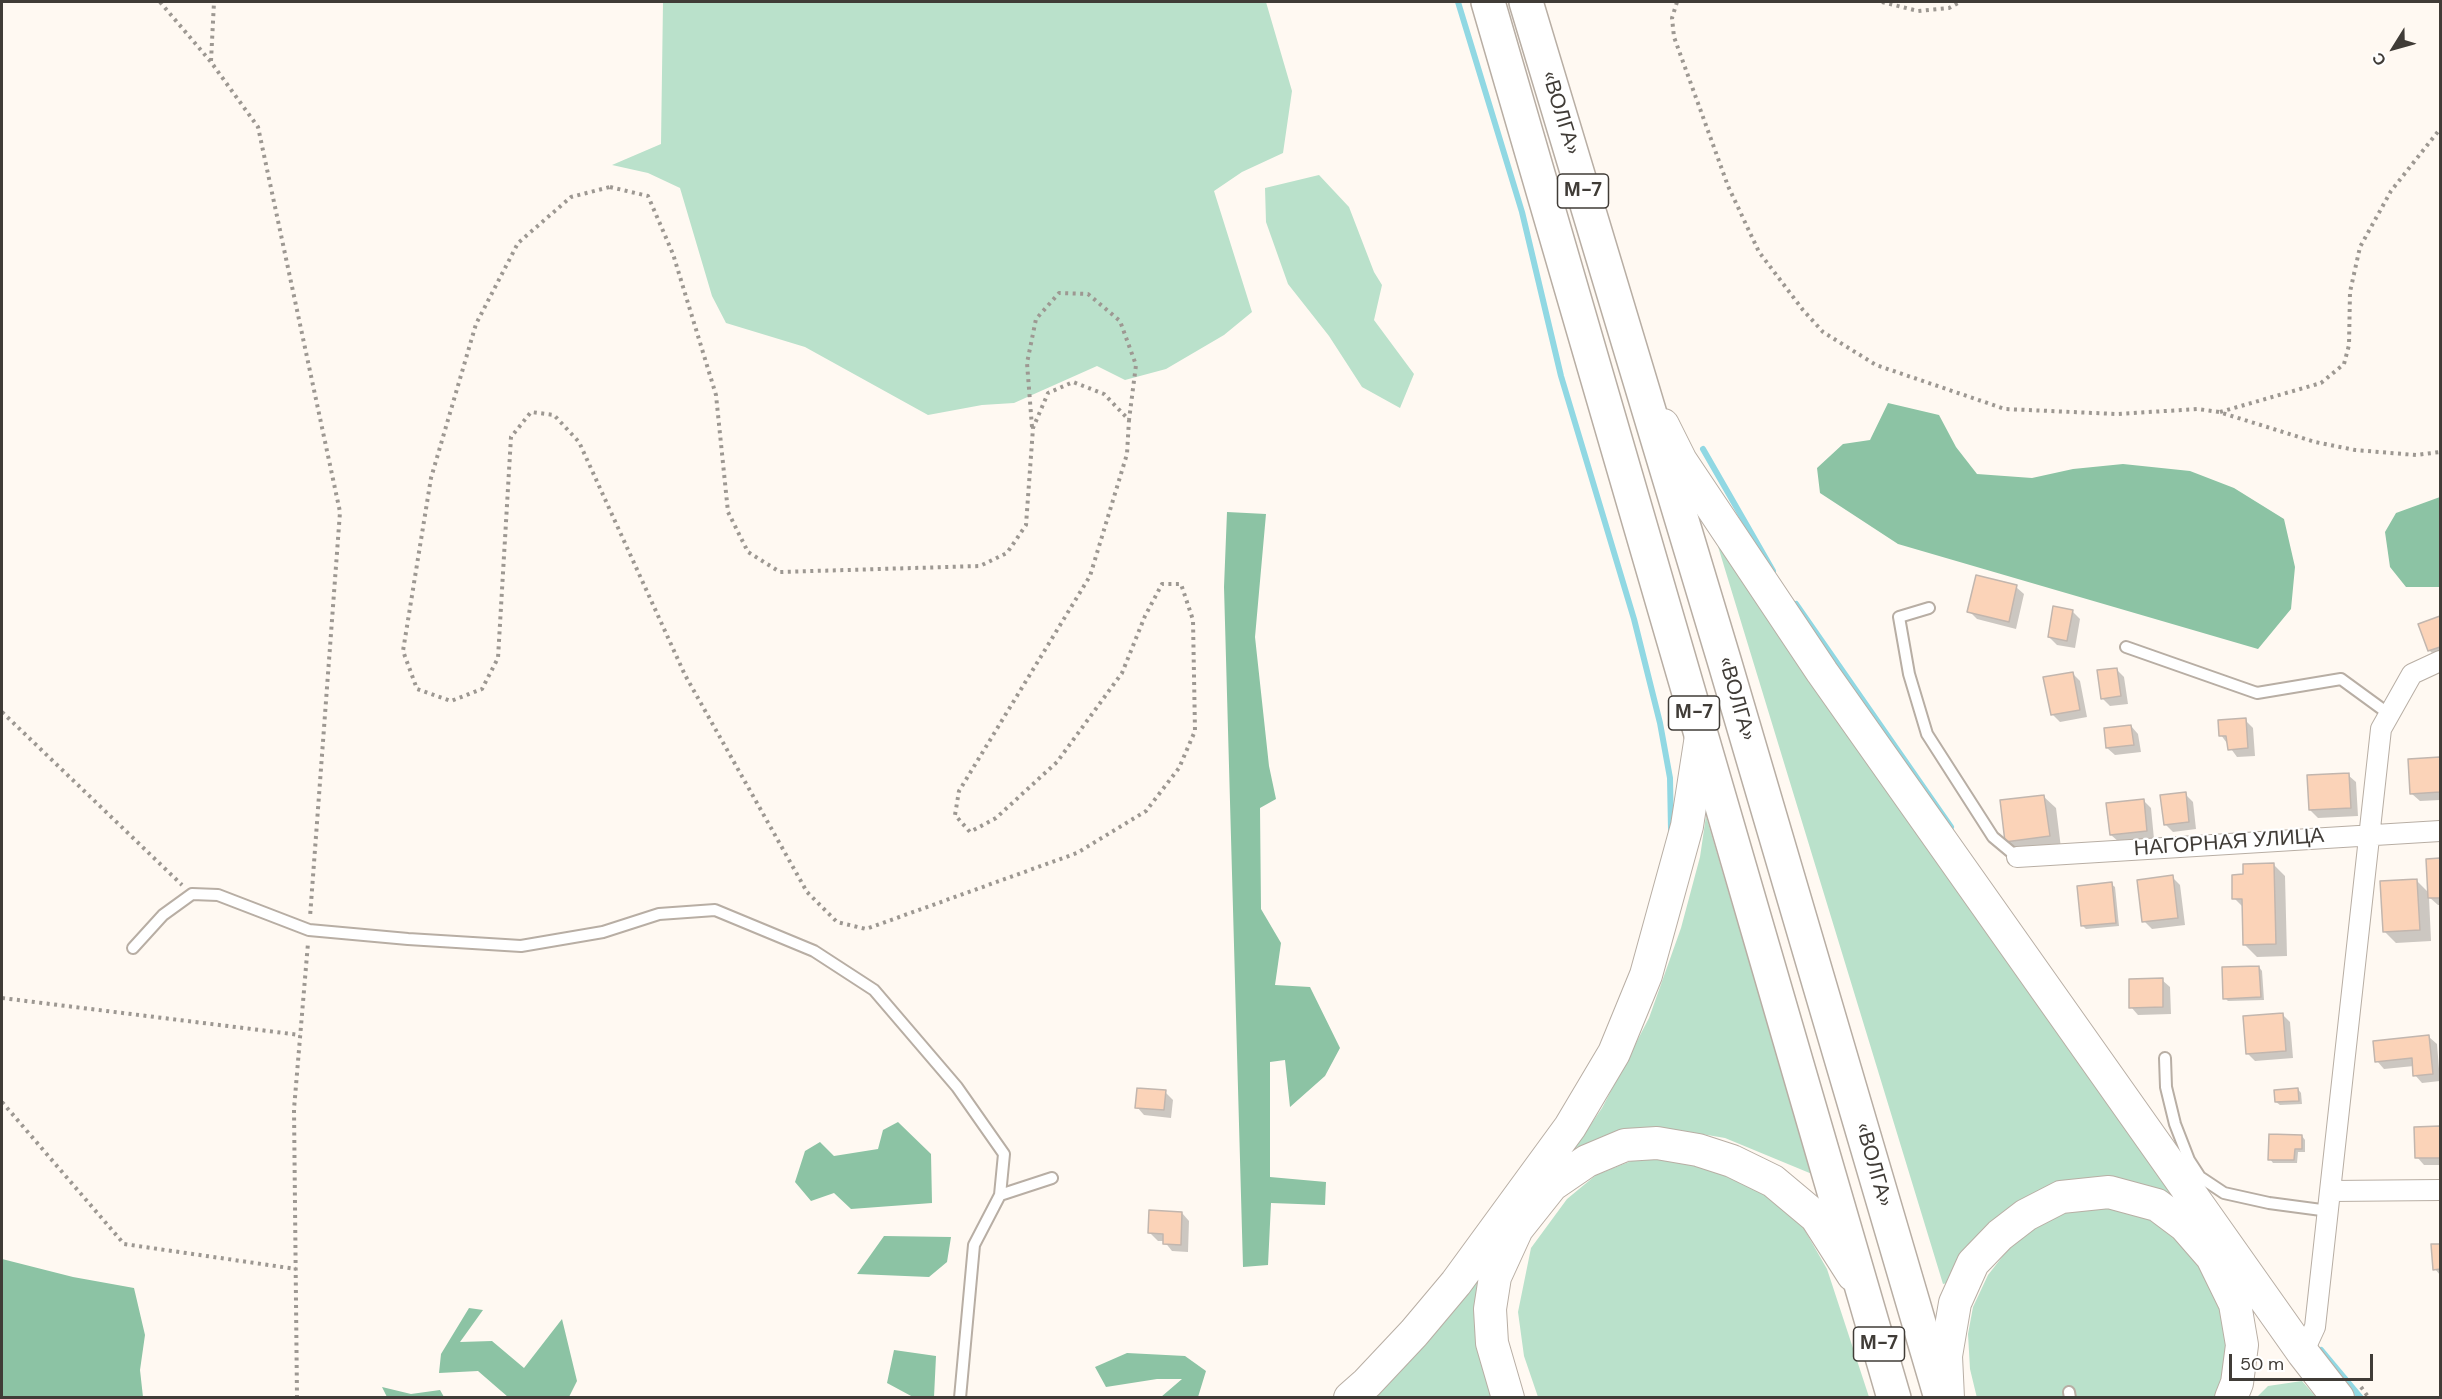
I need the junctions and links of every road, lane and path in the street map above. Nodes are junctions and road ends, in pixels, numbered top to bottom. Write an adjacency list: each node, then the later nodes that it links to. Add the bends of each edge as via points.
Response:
1 (160, 2): 8 (path)
2 (214, 2): 8 (path)
3 (1488, 2): 20 (highway, «ВОЛГА» / М-7)
4 (1526, 2): 10 (highway, «ВОЛГА» / М-7)
5 (1677, 2): 11 (path, via 1672,18 1674,38 1728,186 1760,252 1823,332 1876,365 2005,409 2117,414 2198,409)
6 (1882, 2): 7 (path, via 1918,11 1949,8)
7 (1960, 2)
8 (211, 62): 25 (path, via 258,127 340,512)
9 (2440, 129): 11 (path, via 2391,191 2360,247 2350,292 2349,345 2344,364 2321,383)
10 (1640, 380): 37 (main road, via 1681,461 1769,594); 43 (highway, «ВОЛГА» / М-7)
11 (2219, 412): 14 (path, via 2315,442 2355,450 2416,455)
12 (1129, 420): 13 (path, via 1104,394 1073,382 1048,393); 13 (path, via 1136,365 1120,321 1089,294 1059,293 1036,319 1027,363); 13 (path, via 1127,454 1090,576 959,791 955,815 970,832 996,818 1057,762 1122,673 1162,584 1180,584 1193,620 1195,731 1179,768 1146,811 1077,854 866,929 837,921 807,892 684,675 579,442 554,415 531,412 511,437 498,658 482,689 451,701 417,689 403,651 431,478 476,324 518,243 571,197 610,187 648,196 673,254 716,395 728,512 748,552 780,572 980,566 1006,553 1026,525)
13 (1032, 428)
14 (2440, 452)
15 (1929, 608): 23 (lane, via 1899,617 1909,674 1928,734 1993,837)
16 (2126, 647): 19 (lane, via 2257,693 2341,679)
17 (2440, 661): 19 (street, via 2412,674)
18 (2, 712): 24 (path)
19 (2390, 714): 22 (street, via 2381,729)
20 (1701, 736): 36 (highway, «ВОЛГА» / М-7); 40 (main road, via 1687,826 1646,975 1614,1053 1570,1127 1456,1283 1406,1342)
21 (2440, 831): 22 (street, НАГОРНАЯ УЛИЦА)
22 (2368, 835): 23 (street, НАГОРНАЯ УЛИЦА); 34 (street)
23 (2017, 857)
24 (192, 894): 25 (lane, via 218,895); 26 (lane, via 163,915)
25 (309, 930): 28 (path); 33 (lane, via 521,946 603,932 658,914 715,910 814,951 874,990 957,1087 1004,1154)
26 (133, 948)
27 (2, 998): 28 (path)
28 (300, 1035): 35 (path, via 294,1109)
29 (2165, 1059): 34 (lane, via 2166,1087 2175,1124 2200,1177 2224,1193 2270,1203)
30 (2, 1102): 35 (path, via 124,1244)
31 (1052, 1178): 33 (lane)
32 (2440, 1190): 34 (street)
33 (1000, 1195): 39 (lane, via 974,1245)
34 (2330, 1201): 37 (street, via 2314,1327)
35 (296, 1269): 38 (path)
36 (1863, 1290): 41 (main road, via 1816,1217 1773,1181 1698,1150 1658,1143 1625,1145 1587,1161 1552,1185 1517,1229 1495,1277 1490,1309 1492,1343); 42 (highway, «ВОЛГА» / М-7)
37 (2303, 1353): 46 (main road)
38 (297, 1398)
39 (960, 1398)
40 (1350, 1398)
41 (1508, 1398)
42 (1894, 1398)
43 (1941, 1398)
44 (1948, 1398): 45 (main road, via 1946,1356 1955,1303 1973,1263 2026,1215 2061,1197 2109,1192 2157,1205 2185,1226 2212,1257 2235,1304 2242,1345)
45 (2231, 1398)
46 (2338, 1398)

